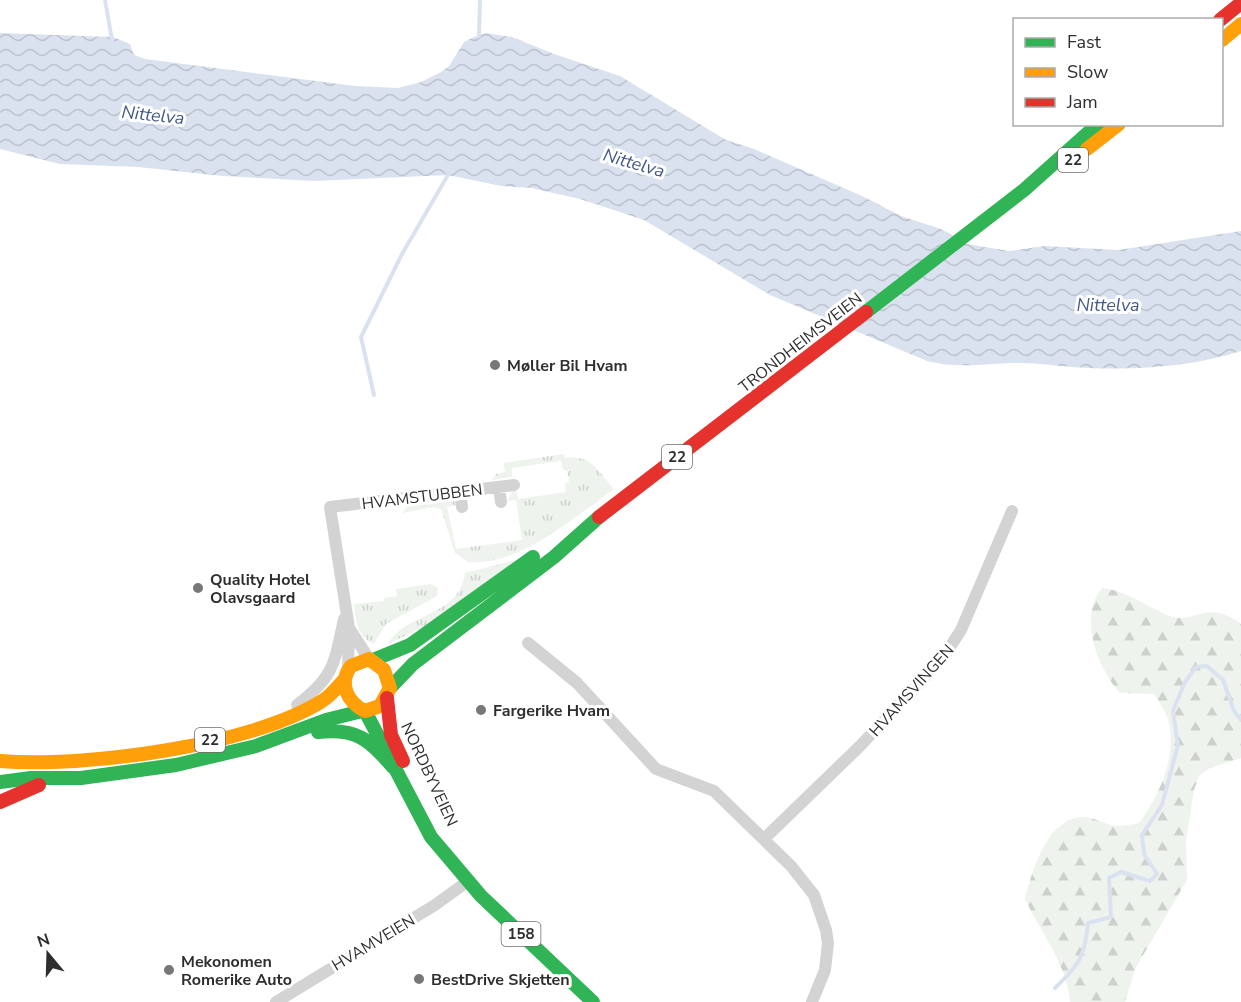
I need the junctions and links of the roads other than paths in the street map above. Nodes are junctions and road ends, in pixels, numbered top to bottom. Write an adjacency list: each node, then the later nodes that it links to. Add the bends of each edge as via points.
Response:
1 (1241, 3): 2 (main road)
2 (1222, 18)
3 (1241, 24): 4 (main road)
4 (1223, 38)
5 (1096, 126): 7 (main road, TRONDHEIMSVEIEN / 22)
6 (1116, 126): 7 (main road, TRONDHEIMSVEIEN / 22, via 1072,161)
7 (1024, 190): 14 (main road, TRONDHEIMSVEIEN / 22)
8 (514, 485): 9 (street, HVAMSTUBBEN)
9 (499, 487): 10 (street, HVAMSTUBBEN); 11 (street)
10 (460, 490): 12 (street); 15 (street, HVAMSTUBBEN, via 330,507)
11 (501, 502)
12 (462, 507)
13 (1012, 511): 31 (street, HVAMSVINGEN, via 962,630 943,658)
14 (596, 520): 18 (main road, TRONDHEIMSVEIEN / 22, via 508,572 410,645); 20 (main road, TRONDHEIMSVEIEN / 22, via 554,557 413,664)
15 (345, 612): 16 (street); 22 (street, via 337,658 330,672 307,698)
16 (349, 628): 18 (street); 19 (street)
17 (528, 643): 31 (street, via 577,682 656,769 714,791)
18 (371, 660): 19 (main road, 22, via 359,661); 20 (main road, via 384,670)
19 (346, 674): 21 (main road, via 349,698); 22 (main road, 22, via 322,700)
20 (389, 693): 21 (main road, 22, via 375,709); 32 (main road, NORDBYVEIEN / 158, via 389,727 394,743)
21 (363, 711): 23 (main road, 22); 27 (main road, NORDBYVEIEN / 158)
22 (276, 721): 25 (main road, 22, via 187,744)
23 (285, 736): 27 (main road, 22, via 350,730 366,738); 28 (main road, 22, via 176,765)
24 (0, 747): 25 (main road, 22, via 56,753)
25 (78, 760): 26 (main road, 22, via 26,764)
26 (0, 761)
27 (393, 767): 32 (main road, NORDBYVEIEN / 158, via 431,837)
28 (60, 779): 29 (main road, 22); 30 (main road)
29 (0, 782)
30 (0, 802)
31 (765, 838): 36 (street, via 814,895 823,917 827,958)
32 (453, 862): 33 (main road, NORDBYVEIEN / 158)
33 (468, 881): 34 (street, HVAMVEIEN); 35 (main road, NORDBYVEIEN / 158)
34 (276, 1002)
35 (593, 1002)
36 (812, 1002)

